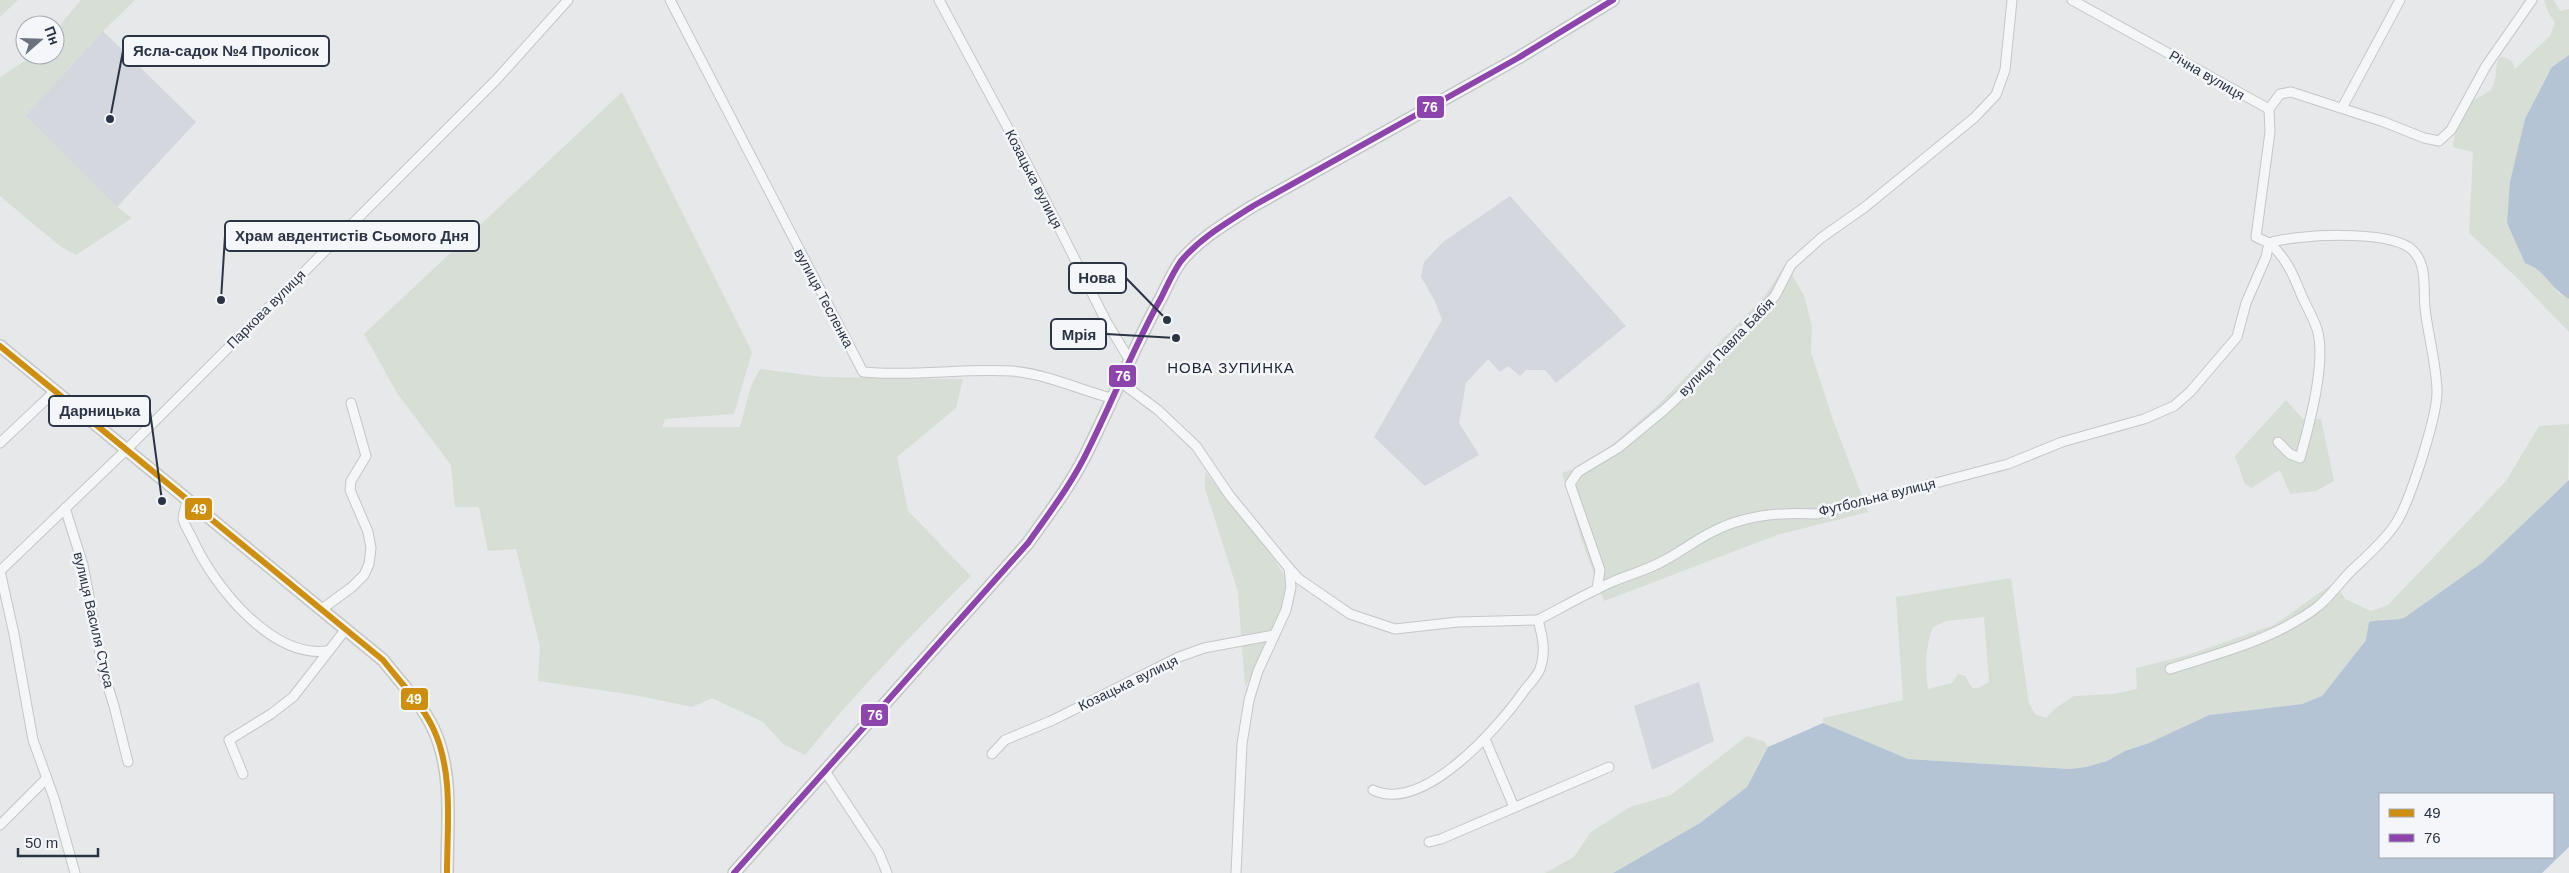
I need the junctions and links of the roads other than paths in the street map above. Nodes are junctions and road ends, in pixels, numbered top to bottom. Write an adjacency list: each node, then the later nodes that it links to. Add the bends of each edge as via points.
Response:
1 (568, 0): 20 (street, Паркова вулиця, via 496,80)
2 (670, 0): 16 (street, вулиця Тесленка, via 863,372 889,375 1013,371 1056,380)
3 (939, 0): 13 (street, Козацька вулиця, via 1106,321)
4 (1612, 0): 13 (street, via 1518,58 1222,225 1180,263)
5 (2012, 0): 25 (street, вулиця Павла Бабія, via 2005,70 1996,96 1974,118 1821,238 1792,265 1775,296 1708,369 1618,448 1578,472 1570,484 1600,570)
6 (2072, 0): 10 (street, Річна вулиця)
7 (2400, 0): 9 (street)
8 (2532, 0): 9 (street, via 2486,66 2451,130 2439,141)
9 (2342, 108): 10 (street, via 2291,92 2280,94)
10 (2269, 109): 11 (street, via 2270,132 2256,237)
11 (2269, 243): 18 (street, via 2281,253 2288,265 2317,330 2319,344 2315,400 2300,458 2290,454); 25 (street, Футбольна вулиця, via 2237,336 2190,392 2174,406 2144,419 2062,442 2008,464 1859,504 1817,514 1790,512 1730,524 1665,560); 31 (street, via 2324,235 2381,239 2410,248 2422,262 2425,308 2438,392 2434,414 2421,461 2395,525 2317,607 2260,640)
12 (0, 346): 15 (street)
13 (1129, 358): 14 (street)
14 (1119, 382): 16 (street); 23 (street, via 1158,410 1196,446 1230,496)
15 (54, 392): 19 (street); 20 (street)
16 (1111, 398): 36 (street, via 1065,492 1028,543)
17 (350, 403): 26 (street, via 366,456 351,480 350,490 368,532 371,548 364,575)
18 (2278, 442)
19 (0, 443)
20 (126, 451): 21 (street); 22 (street, Паркова вулиця)
21 (187, 501): 26 (street); 30 (street, via 183,519 202,562 231,599 259,626 288,645 314,653)
22 (65, 508): 24 (street, Паркова вулиця); 34 (street, вулиця Василя Стуса, via 83,564 104,674)
23 (1289, 568): 27 (street, via 1299,579 1350,614 1395,629 1458,622); 29 (street, via 1291,588 1286,610)
24 (0, 571): 38 (street, via 33,740)
25 (1597, 589): 27 (street, Футбольна вулиця)
26 (322, 609): 28 (street)
27 (1538, 620): 32 (street, via 1545,648 1539,670)
28 (346, 629): 30 (street); 44 (street, via 383,660 433,728 443,757 448,799)
29 (1274, 635): 33 (street, Козацька вулиця, via 1204,648 1179,657 1053,720 1005,740); 47 (street, via 1249,700 1242,744)
30 (327, 651): 37 (street, via 293,697 229,740)
31 (2170, 669)
32 (1485, 739): 39 (street, via 1453,769 1429,782 1385,796); 40 (street)
33 (992, 754)
34 (128, 762)
35 (1610, 767): 40 (street)
36 (825, 771): 45 (street); 46 (street, via 878,853)
37 (243, 774)
38 (46, 779): 41 (street); 43 (street)
39 (1373, 790)
40 (1514, 807): 42 (street)
41 (0, 825)
42 (1429, 842)
43 (75, 873)
44 (447, 873)
45 (734, 873)
46 (887, 873)
47 (1236, 873)

